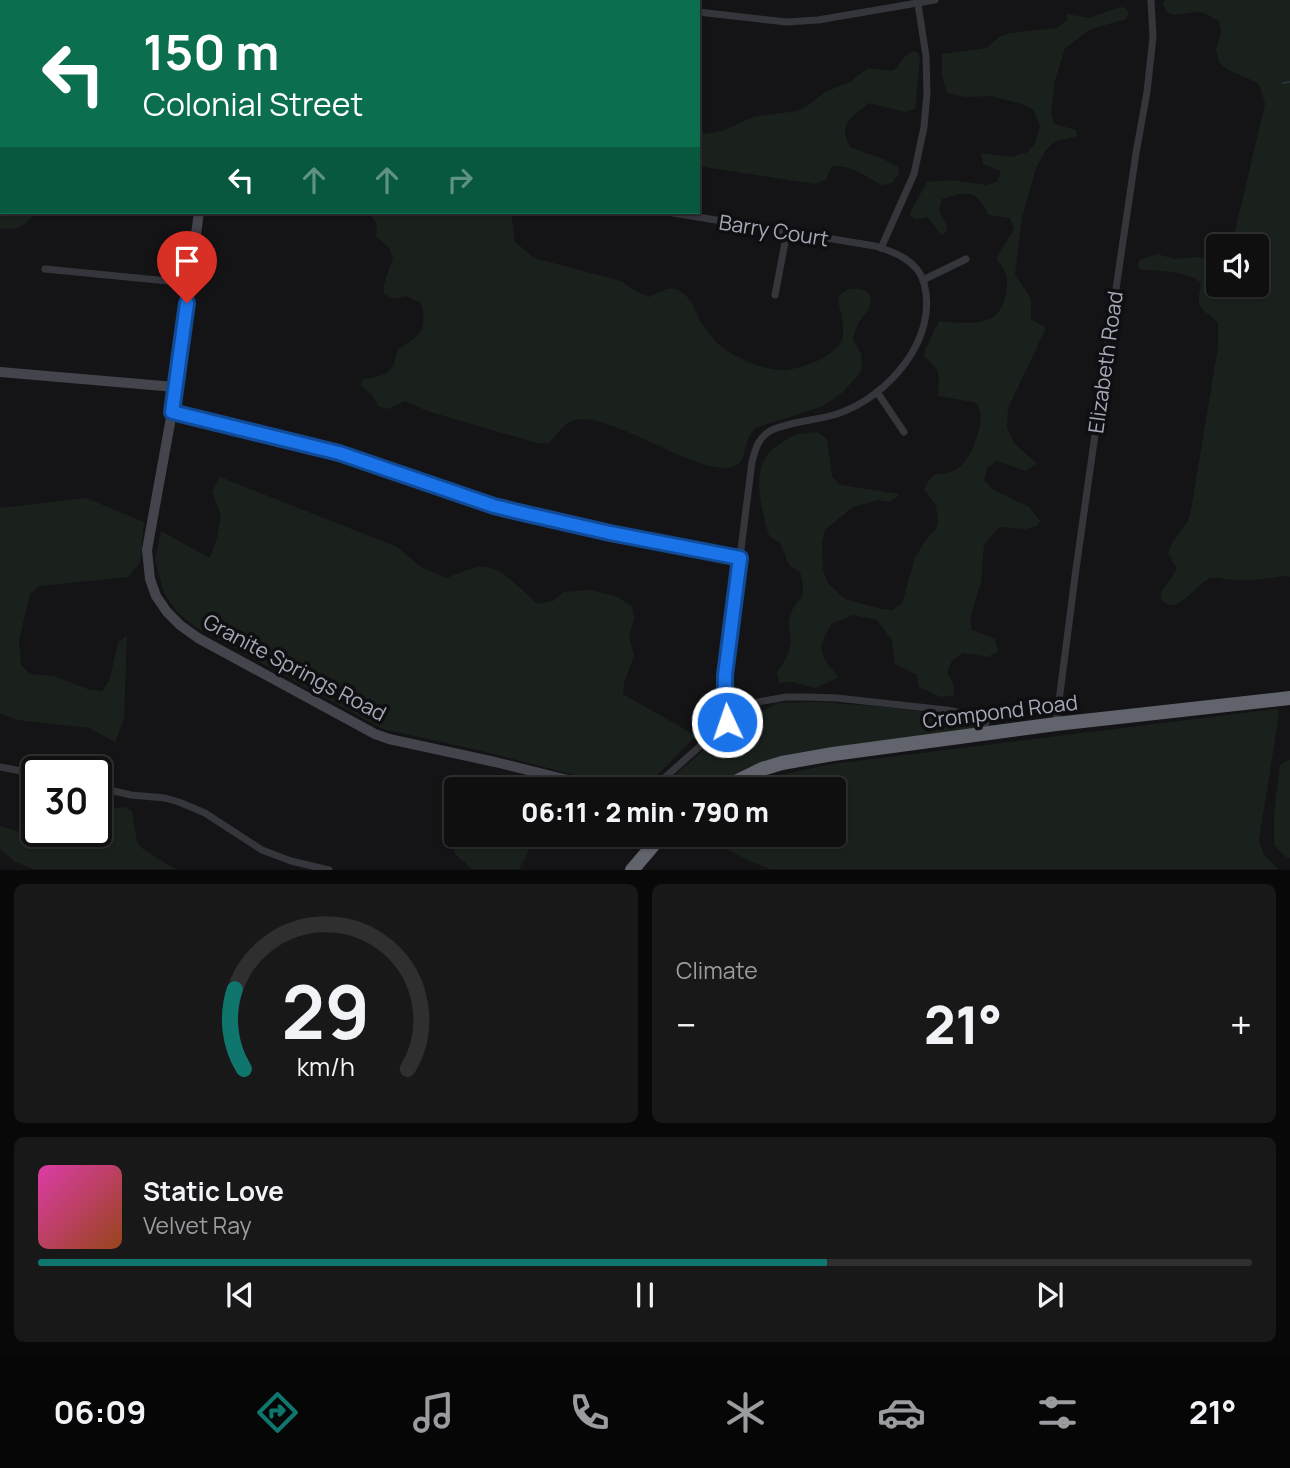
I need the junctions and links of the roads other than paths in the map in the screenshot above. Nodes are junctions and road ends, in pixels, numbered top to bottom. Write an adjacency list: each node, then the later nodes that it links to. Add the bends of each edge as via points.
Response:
1 (935, 0): 3 (street)
2 (1151, 0): 23 (street, Elizabeth Road, via 1148,90)
3 (916, 2): 4 (street, via 818,20 749,19); 8 (street, via 926,56 924,127 914,172)
4 (700, 12)
5 (199, 214): 12 (street, Granite Springs Road)
6 (679, 214): 7 (street, Barry Court)
7 (787, 232): 8 (street, Barry Court); 13 (street)
8 (881, 248): 11 (street, Barry Court, via 903,257)
9 (966, 259): 11 (street)
10 (46, 269): 12 (street)
11 (923, 280): 16 (street, via 926,315 922,330 901,371)
12 (189, 283): 15 (street, Granite Springs Road)
13 (775, 295)
14 (0, 372): 15 (street)
15 (175, 387): 17 (street, Granite Springs Road)
16 (877, 392): 18 (street); 19 (street, via 839,414 772,430 759,440)
17 (172, 412): 19 (street, via 339,453 494,506); 26 (street, Granite Springs Road, via 147,550 156,596 180,625 375,734)
18 (904, 432)
19 (740, 558): 21 (street, via 725,675)
20 (1290, 698): 23 (highway, Crompond Road)
21 (727, 722): 22 (street, via 758,702 806,697 946,710 973,715); 27 (street)
22 (986, 723)
23 (1056, 724): 28 (highway, Crompond Road, via 802,759)
24 (0, 767): 25 (street)
25 (21, 771)
26 (556, 777)
27 (665, 777)
28 (746, 777)
29 (112, 791): 31 (street, via 179,802 262,850)
30 (652, 847): 32 (highway)
31 (329, 870)
32 (632, 870)

